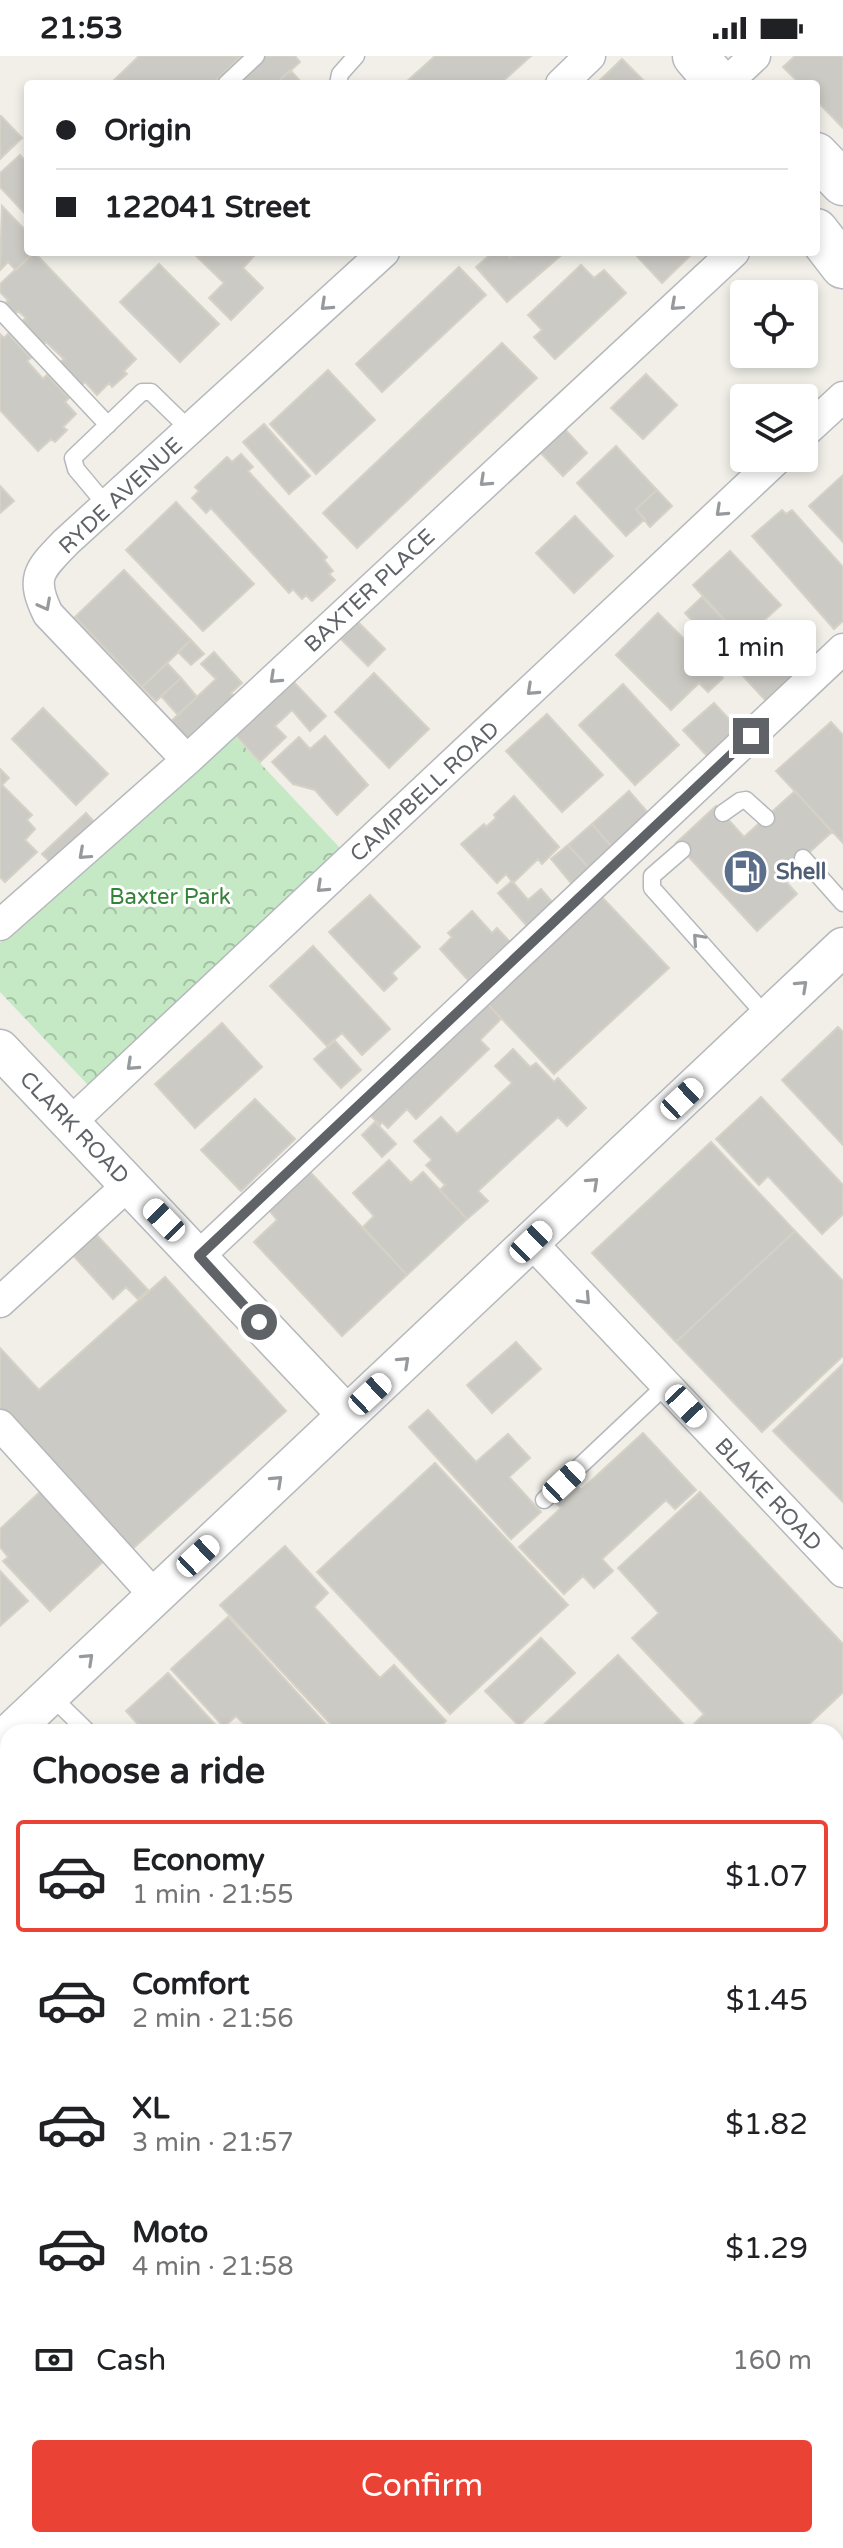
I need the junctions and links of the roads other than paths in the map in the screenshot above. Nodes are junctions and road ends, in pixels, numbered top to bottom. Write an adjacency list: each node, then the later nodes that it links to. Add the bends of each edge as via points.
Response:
1 (256, 56): 6 (lane)
2 (356, 56): 7 (lane)
3 (590, 56): 8 (street)
4 (695, 56): 9 (main road)
5 (755, 56): 10 (street)
6 (230, 80)
7 (339, 80)
8 (565, 80)
9 (716, 80)
10 (729, 80)
11 (820, 159): 12 (main road)
12 (843, 183)
13 (820, 236): 16 (main road)
14 (380, 256): 21 (street, RYDE AVENUE, one-way to 21)
15 (730, 256): 25 (street, BAXTER PLACE, one-way to 25)
16 (843, 266)
17 (0, 310): 20 (lane)
18 (843, 397): 19 (street)
19 (818, 420)
20 (108, 425): 21 (lane, via 142,392 151,392); 23 (lane, via 73,458)
21 (190, 430): 23 (street, RYDE AVENUE)
22 (763, 472): 35 (street, CAMPBELL ROAD, one-way to 35)
23 (107, 506): 25 (street, RYDE AVENUE, one-way to 25, via 45,564 37,578 38,594 48,614)
24 (843, 649): 38 (street)
25 (187, 760): 31 (street, BAXTER PLACE, one-way to 31)
26 (723, 813): 27 (lane, via 746,800)
27 (766, 818)
28 (682, 850): 33 (lane, one-way to 28, via 652,888 652,876)
29 (803, 858): 30 (lane)
30 (843, 903)
31 (0, 925)
32 (843, 947): 33 (street, one-way to 32)
33 (768, 1018): 37 (street, one-way to 33)
34 (0, 1049): 35 (street, CLARK ROAD)
35 (70, 1123): 36 (street, CLARK ROAD)
36 (129, 1184): 38 (street, CLARK ROAD); 39 (street)
37 (531, 1242): 40 (street, BLAKE ROAD, one-way to 40); 41 (street, one-way to 37)
38 (199, 1256): 41 (street, CLARK ROAD)
39 (0, 1302)
40 (666, 1385): 43 (lane); 44 (street, BLAKE ROAD)
41 (347, 1415): 45 (street, one-way to 41)
42 (0, 1425): 45 (street)
43 (544, 1500)
44 (843, 1572)
45 (155, 1596): 46 (street, one-way to 45)
46 (50, 1695): 47 (street); 48 (lane)
47 (19, 1724)
48 (80, 1724)

